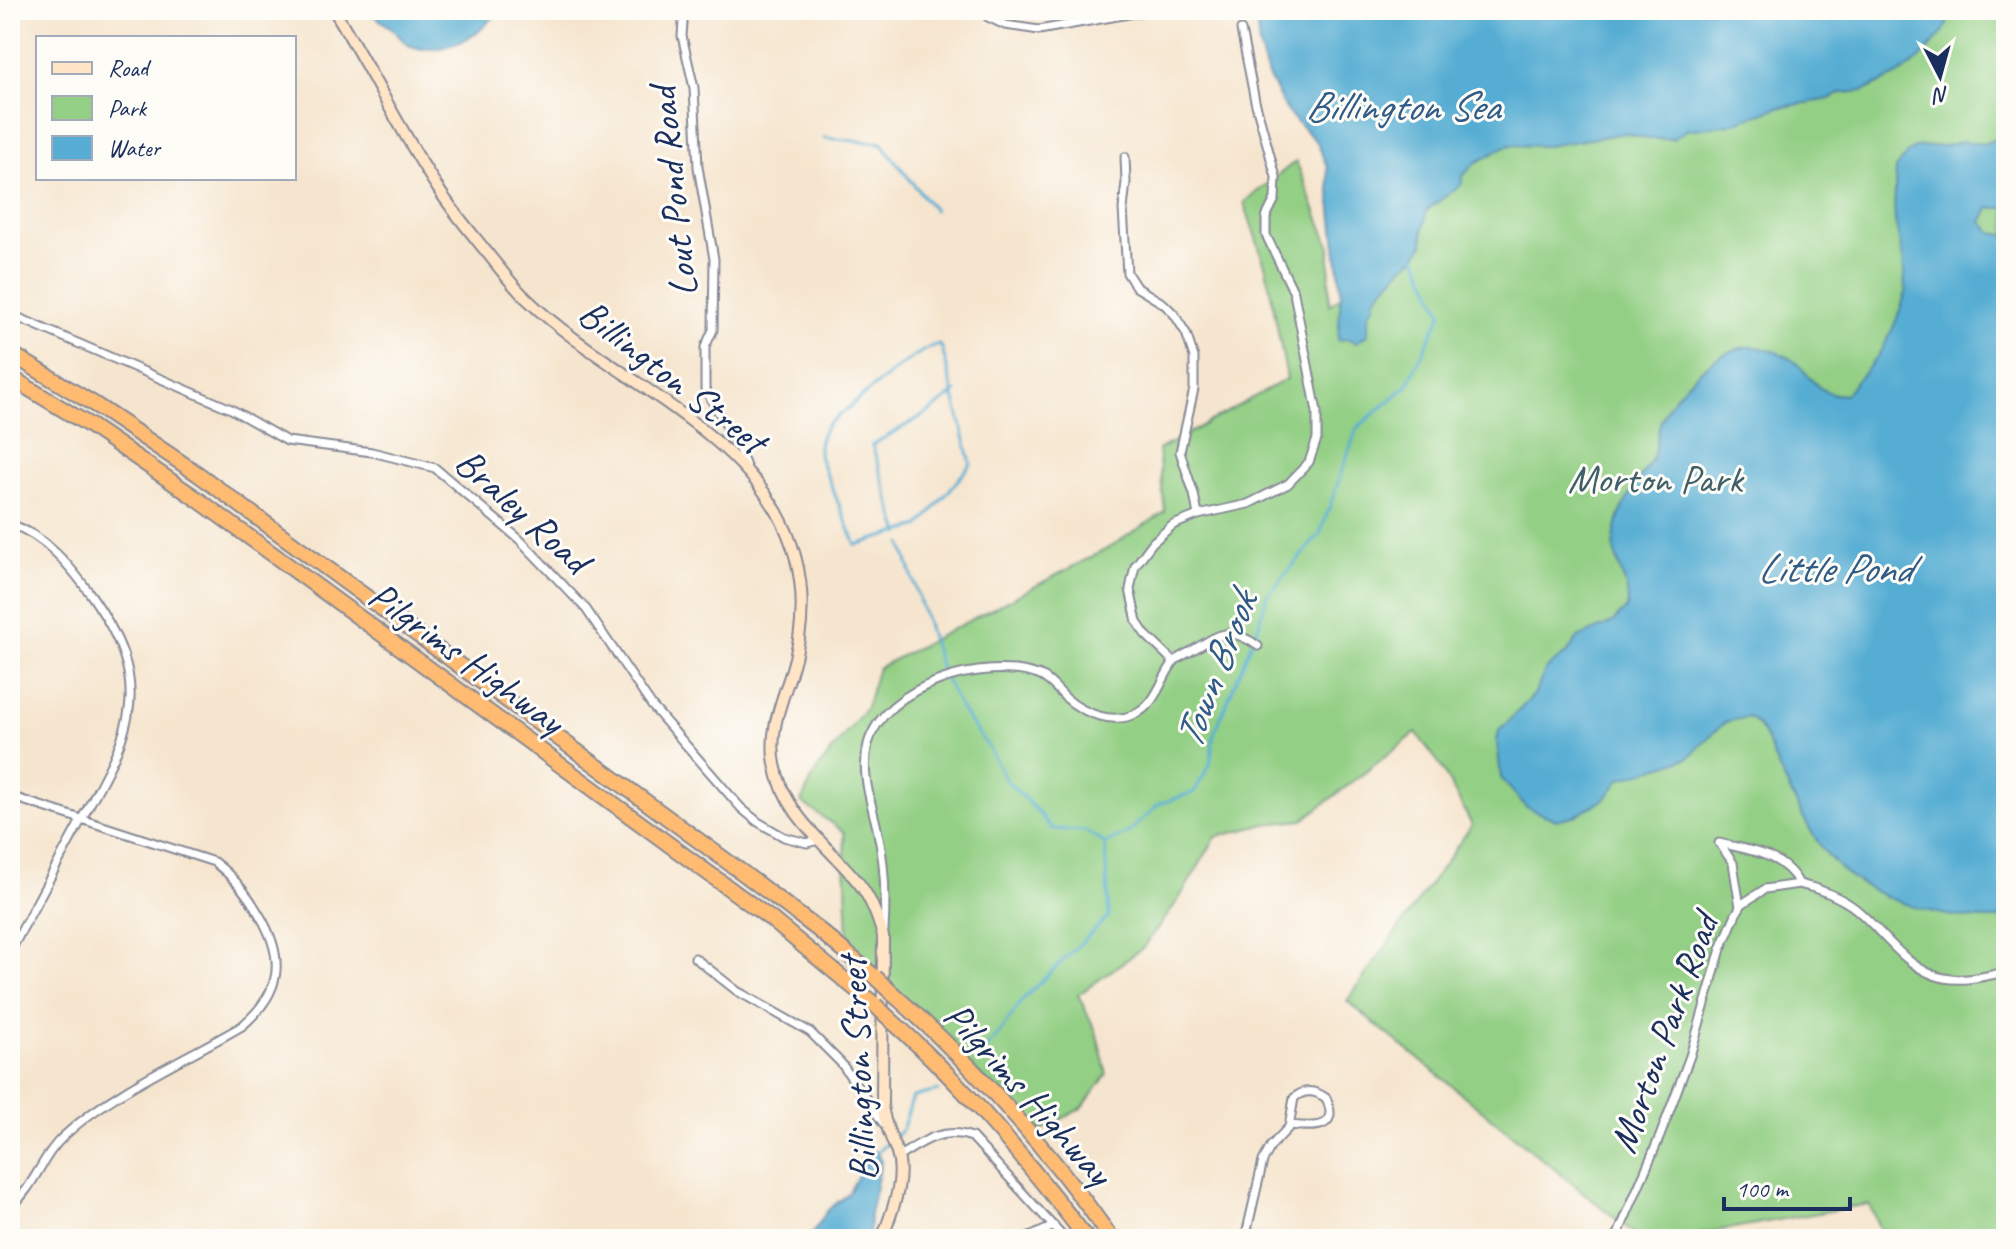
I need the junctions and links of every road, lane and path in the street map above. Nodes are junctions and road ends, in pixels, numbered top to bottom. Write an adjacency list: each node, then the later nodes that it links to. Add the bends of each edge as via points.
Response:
1 (334, 10): 10 (street, Billington Street, via 442,195 525,298 699,430)
2 (684, 10): 10 (street, Lout Pond Road, via 682,36 694,88 698,167 714,259 715,305 705,347 705,389)
3 (981, 10): 4 (street, via 1005,25 1039,30)
4 (1151, 10)
5 (1241, 30): 11 (street, via 1276,177 1266,235 1294,293 1318,430 1313,456 1288,484 1248,504)
6 (1125, 157): 11 (street, via 1128,276 1174,314 1194,357 1194,389 1180,452)
7 (10, 314): 17 (street, Braley Road, via 231,409 287,441 372,452 435,468 519,539 586,609 652,706 741,808 784,837)
8 (10, 353): 33 (highway, Pilgrims Highway, bridge, via 198,474 820,931 947,1044 1059,1168)
9 (10, 377): 32 (highway, Pilgrims Highway, bridge, via 200,501 771,919 875,1005 975,1104)
10 (749, 475): 17 (street, Billington Street, via 783,525 801,583 800,629 779,706 773,755 782,787)
11 (1198, 515): 14 (street, via 1159,535 1130,578 1139,626)
12 (10, 524): 16 (street, via 39,539 71,570 115,632 127,662 131,693 123,740)
13 (1258, 646): 14 (street, via 1231,633 1214,636)
14 (1174, 662): 20 (street, via 1148,704 1133,715 1116,718 1084,710 1034,673 989,671 939,678 889,711 868,744 866,787 882,860)
15 (10, 796): 16 (street)
16 (82, 819): 21 (street); 27 (street, via 200,856 231,875 273,939 276,974 264,1005 242,1026 117,1096 69,1131)
17 (818, 840): 20 (street, Billington Street, via 861,886)
18 (1799, 884): 19 (street, Morton Park Road, via 1765,889); 19 (street, via 1769,856 1719,843 1733,863); 23 (street, via 1847,903 1933,975 1973,979)
19 (1740, 907): 35 (street, Morton Park Road, via 1724,939 1686,1067)
20 (883, 936): 25 (street, Billington Street)
21 (10, 952)
22 (695, 958): 25 (street, via 737,991 810,1032 841,1063)
23 (2006, 972)
24 (1290, 1125): 24 (street, via 1292,1103 1299,1094 1315,1091 1326,1098 1330,1112 1323,1125); 34 (street, via 1263,1161)
25 (886, 1128): 26 (street, Billington Street)
26 (897, 1154): 28 (street, via 947,1132 972,1137); 29 (street, Billington Street, via 894,1202)
27 (10, 1208)
28 (1054, 1226): 30 (street); 31 (street)
29 (882, 1239)
30 (1025, 1239)
31 (1065, 1239)
32 (1087, 1239)
33 (1112, 1239)
34 (1245, 1239)
35 (1616, 1239)

